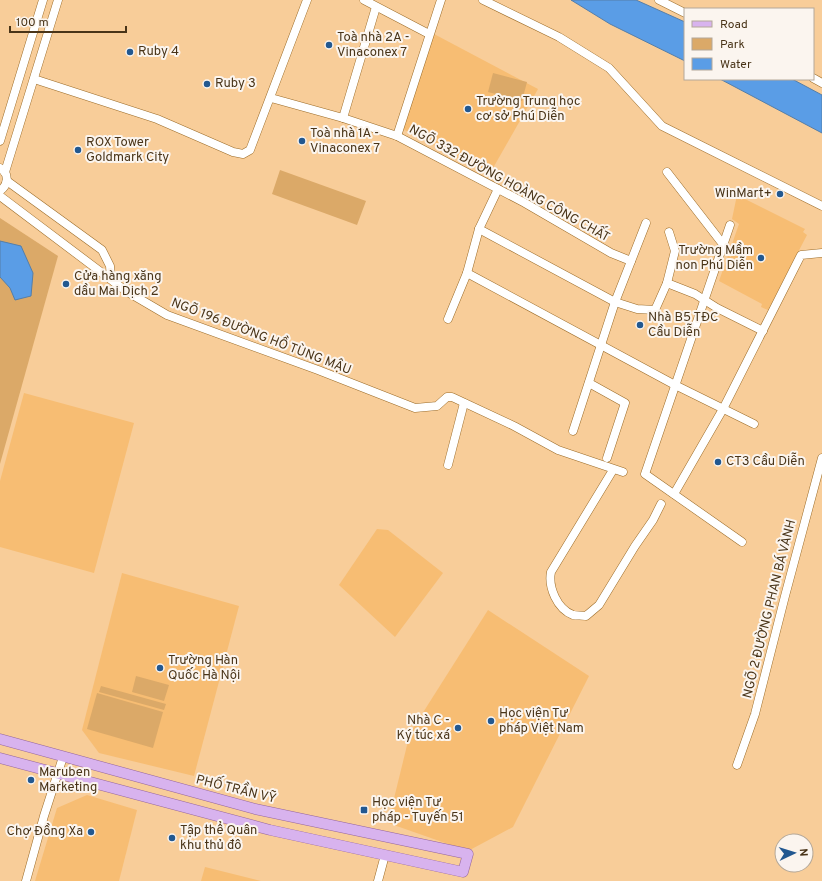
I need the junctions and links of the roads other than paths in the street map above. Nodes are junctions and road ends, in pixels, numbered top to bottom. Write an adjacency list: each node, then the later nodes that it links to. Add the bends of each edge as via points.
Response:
1 (43, 0): 15 (street)
2 (58, 0): 11 (street)
3 (307, 0): 12 (street)
4 (364, 0): 8 (street)
5 (441, 0): 10 (street, NGÕ 332 ĐƯỜNG HOÀNG CÔNG CHẤT)
6 (483, 0): 21 (street, via 558,37 609,68 662,126)
7 (659, 0): 9 (street)
8 (376, 7): 10 (street); 13 (street)
9 (684, 12)
10 (429, 34): 14 (street, NGÕ 332 ĐƯỜNG HOÀNG CÔNG CHẤT)
11 (34, 79): 12 (street, via 157,119 243,154 250,150); 17 (street)
12 (271, 98): 13 (street)
13 (343, 118): 14 (street)
14 (397, 136): 18 (street, NGÕ 332 ĐƯỜNG HOÀNG CÔNG CHẤT)
15 (0, 141)
16 (667, 172): 26 (street)
17 (4, 174): 19 (street, via 5,186); 30 (street, via 102,250 110,266)
18 (498, 189): 24 (street); 28 (street, NGÕ 332 ĐƯỜNG HOÀNG CÔNG CHẤT, via 610,252)
19 (0, 191)
20 (0, 196): 30 (street, NGÕ 196 ĐƯỜNG HỒ TÙNG MẬU)
21 (822, 206)
22 (646, 223): 28 (street)
23 (730, 224): 26 (street)
24 (479, 229): 29 (street); 33 (street)
25 (668, 232): 31 (street, via 675,251)
26 (722, 243): 32 (street)
27 (822, 253): 35 (street, via 801,256)
28 (631, 261): 33 (street)
29 (467, 273): 34 (street); 36 (street)
30 (111, 279): 39 (street, NGÕ 196 ĐƯỜNG HỒ TÙNG MẬU, via 167,315 415,407 437,406 447,397)
31 (667, 283): 32 (street); 33 (street, via 655,310 637,309)
32 (704, 299): 35 (street); 38 (street)
33 (615, 302): 36 (street)
34 (448, 319)
35 (763, 331): 40 (street)
36 (602, 344): 37 (street); 38 (street)
37 (589, 383): 42 (street); 43 (street, via 625,403)
38 (675, 385): 40 (street); 48 (street, via 645,474)
39 (464, 403): 45 (street); 46 (street, via 558,450)
40 (723, 409): 41 (street); 48 (street)
41 (754, 424)
42 (573, 431)
43 (607, 458)
44 (822, 458): 54 (street, NGÕ 2 ĐƯỜNG PHAN BÁ VÀNH, via 755,714)
45 (448, 465)
46 (613, 470): 47 (street); 49 (street, via 551,572 549,581 552,592 572,615 586,616 599,605)
47 (622, 472)
48 (674, 494): 50 (street)
49 (661, 504)
50 (742, 542)
51 (0, 739): 52 (main road, PHỐ TRẦN VỸ)
52 (63, 757): 55 (street); 56 (main road, PHỐ TRẦN VỸ, via 255,809)
53 (0, 758): 55 (main road)
54 (737, 765)
55 (57, 772): 57 (main road, via 270,830); 58 (street)
56 (388, 838): 57 (main road); 57 (main road, PHỐ TRẦN VỸ, via 468,854 463,872)
57 (385, 855): 59 (street)
58 (26, 881)
59 (378, 881)

